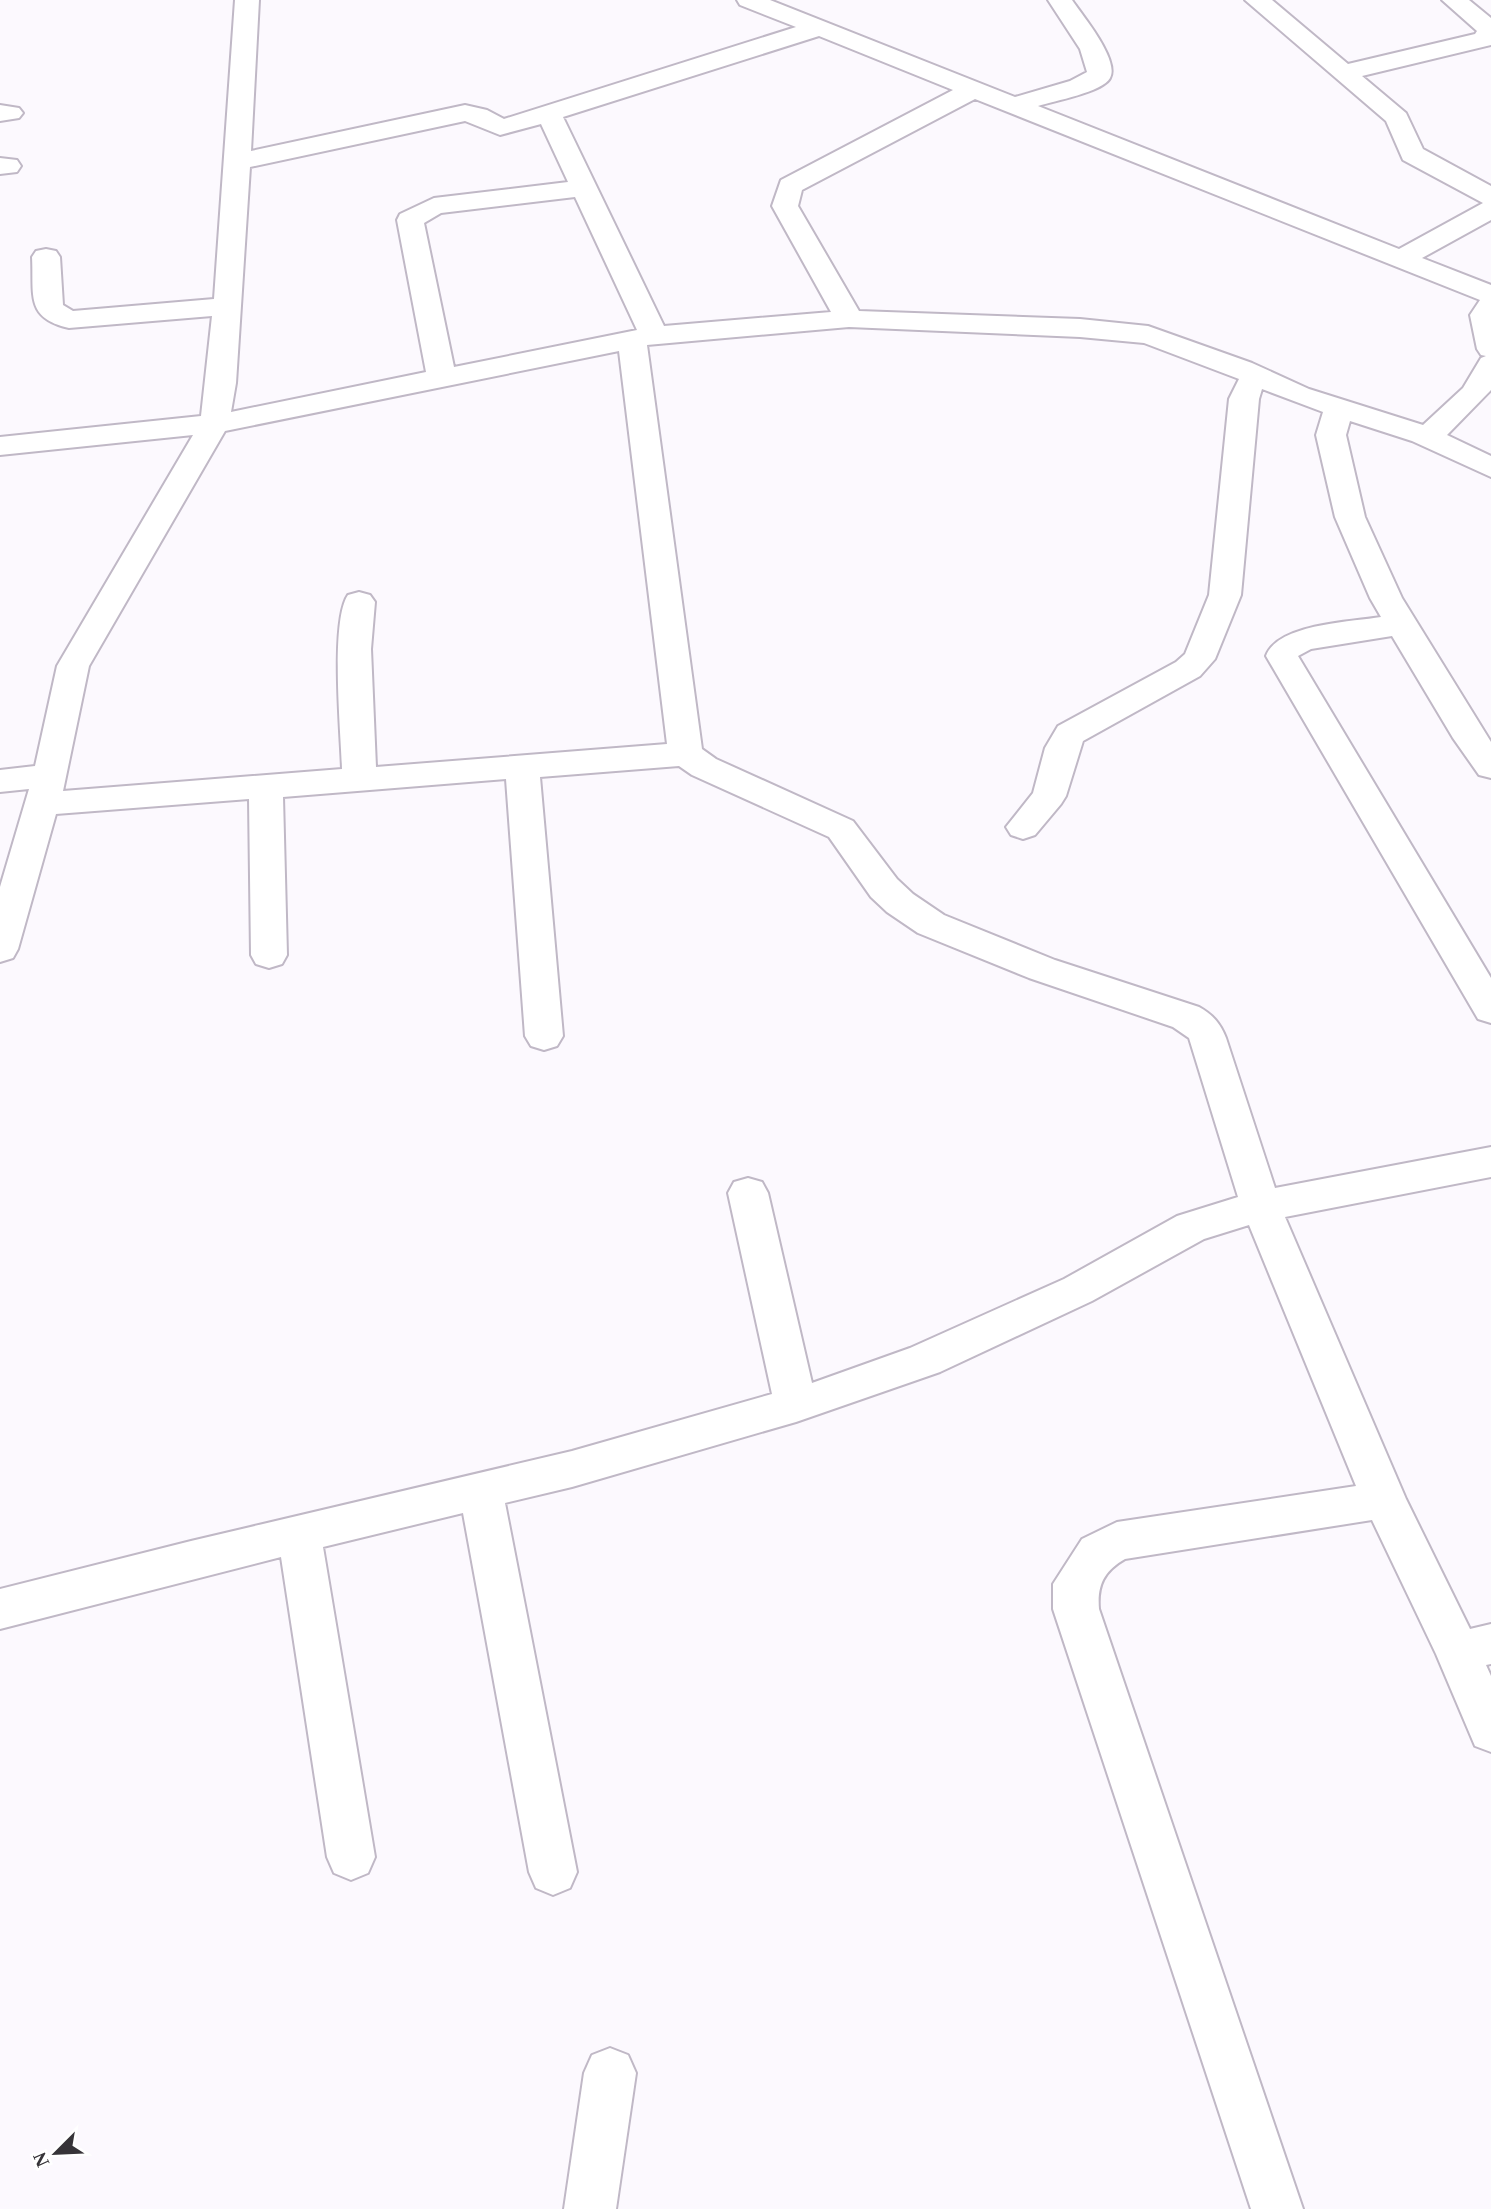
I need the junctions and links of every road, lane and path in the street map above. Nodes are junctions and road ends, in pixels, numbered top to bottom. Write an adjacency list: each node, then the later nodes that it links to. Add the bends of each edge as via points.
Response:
1 (247, 0): 11 (street)
2 (749, 0): 6 (street)
3 (1060, 0): 9 (street, via 1098,57 1099,76)
4 (1257, 0): 7 (street)
5 (1454, 0): 7 (street, via 1490,29 1484,39)
6 (811, 17): 8 (street); 10 (street)
7 (1343, 73): 13 (street, via 1401,123 1412,154)
8 (975, 89): 9 (street); 20 (street, via 790,186 785,206)
9 (1014, 105): 16 (street)
10 (549, 114): 11 (street, via 502,128 478,113 465,113); 12 (street)
11 (237, 162): 19 (street)
12 (583, 188): 21 (street); 25 (street, via 434,206 410,220)
13 (1491, 197)
14 (1491, 209): 16 (street)
15 (46, 257): 19 (street, via 49,305 53,313 69,320)
16 (1401, 259): 17 (street)
17 (1491, 295)
18 (1491, 304): 22 (street, via 1484,315)
19 (227, 306): 27 (street)
20 (849, 319): 21 (street); 24 (street, via 1148,335)
21 (643, 337): 25 (street); 33 (street)
22 (1491, 349)
23 (1491, 364): 28 (street, via 1475,393)
24 (1258, 376): 26 (street); 40 (street, via 1244,399 1225,595 1199,659 1070,734 1049,796)
25 (442, 378): 27 (street)
26 (1339, 408): 28 (street); 32 (street, via 1331,436 1350,517)
27 (214, 424): 29 (street); 39 (street, via 73,666)
28 (1428, 437): 30 (street)
29 (0, 446)
30 (1491, 468)
31 (359, 602): 36 (street, via 355,649)
32 (1402, 624): 34 (street); 43 (street, via 1302,640 1282,656)
33 (686, 754): 35 (street); 47 (street, via 704,767 841,829 884,888 931,924 1042,969 1186,1017 1204,1028)
34 (1491, 767)
35 (522, 768): 36 (street); 44 (street)
36 (359, 780): 38 (street)
37 (0, 781): 39 (street)
38 (266, 788): 39 (street); 42 (street)
39 (46, 790): 41 (street)
40 (1023, 827)
41 (0, 949)
42 (269, 955)
43 (1491, 1010)
44 (544, 1036)
45 (1491, 1162): 47 (street)
46 (748, 1193): 48 (street)
47 (1261, 1206): 48 (street, via 1191,1227 1078,1290 925,1360); 50 (street)
48 (796, 1405): 49 (street)
49 (481, 1491): 51 (street); 56 (street)
50 (1384, 1500): 53 (street); 59 (street, via 1117,1541 1098,1552 1075,1584 1076,1609)
51 (299, 1534): 52 (street); 55 (street)
52 (0, 1609)
53 (1475, 1648): 54 (street)
54 (1491, 1731)
55 (351, 1857)
56 (553, 1872)
57 (610, 2073): 58 (street)
58 (590, 2209)
59 (1277, 2209)

